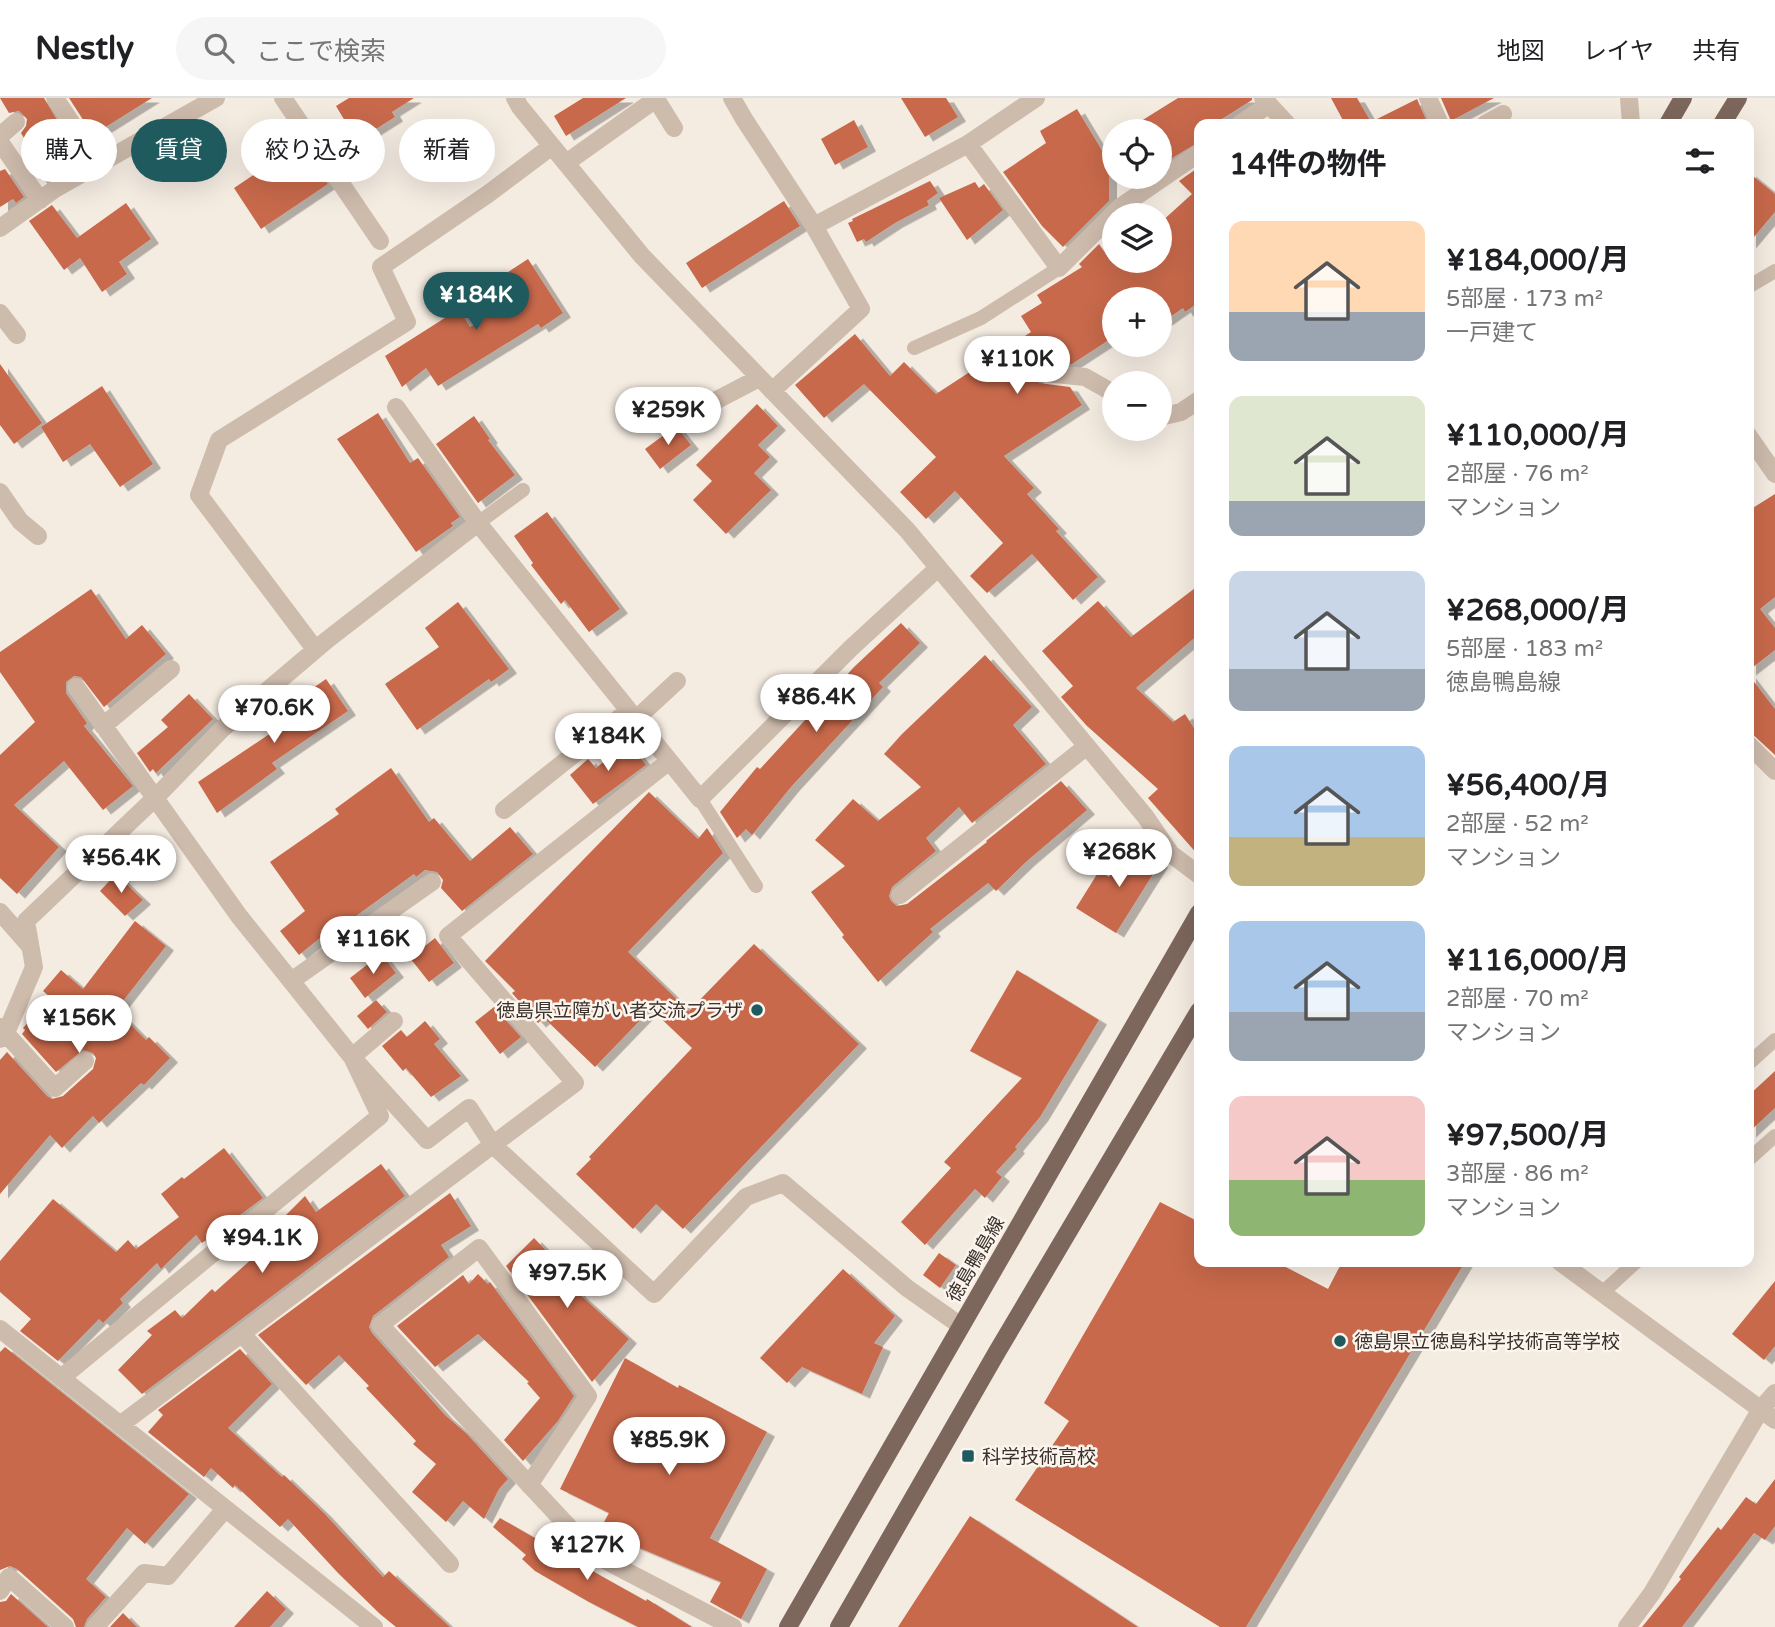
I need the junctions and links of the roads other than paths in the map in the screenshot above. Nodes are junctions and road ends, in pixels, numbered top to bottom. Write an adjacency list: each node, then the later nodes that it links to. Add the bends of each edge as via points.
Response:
1 (55, 98): 13 (street)
2 (216, 98): 27 (street)
3 (283, 98): 34 (street)
4 (515, 98): 26 (street)
5 (733, 98): 32 (street)
6 (1036, 98): 25 (street)
7 (1427, 98): 16 (street)
8 (1629, 98): 18 (street)
9 (1682, 98): 19 (main road)
10 (1738, 98): 20 (main road)
11 (1265, 101): 14 (street); 15 (street)
12 (1503, 114): 17 (street)
13 (69, 119)
14 (1245, 119)
15 (1282, 119)
16 (1438, 119)
17 (1494, 119)
18 (1631, 119)
19 (1671, 119)
20 (1725, 119)
21 (16, 122): 23 (street)
22 (674, 128): 29 (street, via 656,99)
23 (0, 136)
24 (0, 142): 31 (street)
25 (968, 144): 32 (street); 35 (street)
26 (552, 146): 29 (street); 55 (street, via 382,267 407,322 219,440 199,495)
27 (117, 155)
28 (1194, 156): 35 (street, via 1119,208)
29 (566, 163): 42 (street, via 642,256)
30 (70, 182): 31 (street)
31 (40, 200): 33 (street)
32 (814, 226): 42 (street, via 861,309)
33 (0, 228)
34 (380, 241)
35 (1059, 268): 40 (lane, via 981,318)
36 (1775, 271): 37 (lane)
37 (1754, 283)
38 (0, 313): 39 (street)
39 (17, 335)
40 (914, 348)
41 (1045, 373): 43 (street, via 1085,377)
42 (765, 384): 46 (street); 54 (street)
43 (1102, 387)
44 (1194, 403): 47 (street)
45 (396, 407): 52 (street)
46 (692, 412)
47 (1172, 414)
48 (1754, 444): 49 (street)
49 (1775, 474)
50 (523, 490): 52 (lane)
51 (0, 492): 53 (street, via 20,521)
52 (478, 523): 55 (street); 59 (street)
53 (38, 536)
54 (938, 568): 61 (street); 66 (street)
55 (315, 649): 65 (street, via 222,729)
56 (171, 669): 60 (street)
57 (677, 681): 59 (street)
58 (76, 687): 60 (street)
59 (631, 715): 63 (street); 67 (street)
60 (103, 726): 65 (street)
61 (1087, 746): 68 (street, via 1171,854); 71 (street)
62 (1754, 750): 64 (street)
63 (668, 762): 66 (street); 84 (street, via 448,936 575,1083)
64 (1775, 771)
65 (155, 798): 74 (street, via 26,921); 75 (street)
66 (701, 799): 70 (lane)
67 (504, 810)
68 (1194, 871)
69 (432, 882): 75 (street)
70 (756, 886)
71 (900, 895)
72 (0, 912): 74 (street)
73 (1194, 922): 89 (main road, 徳島鴨島線)
74 (30, 946): 78 (street, via 34,967)
75 (291, 981): 80 (street)
76 (1194, 1019): 105 (main road)
77 (394, 1021): 80 (street)
78 (2, 1033): 82 (street, via 55,1088)
79 (1775, 1040): 81 (lane)
80 (352, 1057): 84 (street, via 427,1140 470,1108); 92 (street, via 380,1116)
81 (1754, 1059)
82 (85, 1061)
83 (1775, 1136): 85 (lane)
84 (493, 1145): 89 (street, via 654,1294 746,1196 783,1183 906,1288); 91 (street)
85 (1754, 1155)
86 (1567, 1267): 88 (street)
87 (1631, 1267): 88 (lane)
88 (1602, 1293): 94 (street)
89 (961, 1326): 104 (main road, 徳島鴨島線)
90 (0, 1329): 92 (street)
91 (242, 1334): 95 (street); 98 (street)
92 (61, 1378): 95 (street)
93 (1775, 1393): 94 (street)
94 (1768, 1414): 106 (street)
95 (120, 1425): 97 (street)
96 (529, 1485): 96 (street, via 380,1325 480,1248 588,1396); 103 (street, via 595,1555)
97 (225, 1509): 101 (street, via 168,1576 144,1573); 102 (street)
98 (450, 1564)
99 (0, 1591): 100 (street, via 9,1577)
100 (65, 1627)
101 (96, 1627)
102 (374, 1627)
103 (733, 1627)
104 (789, 1627)
105 (839, 1627)
106 (1627, 1627)

